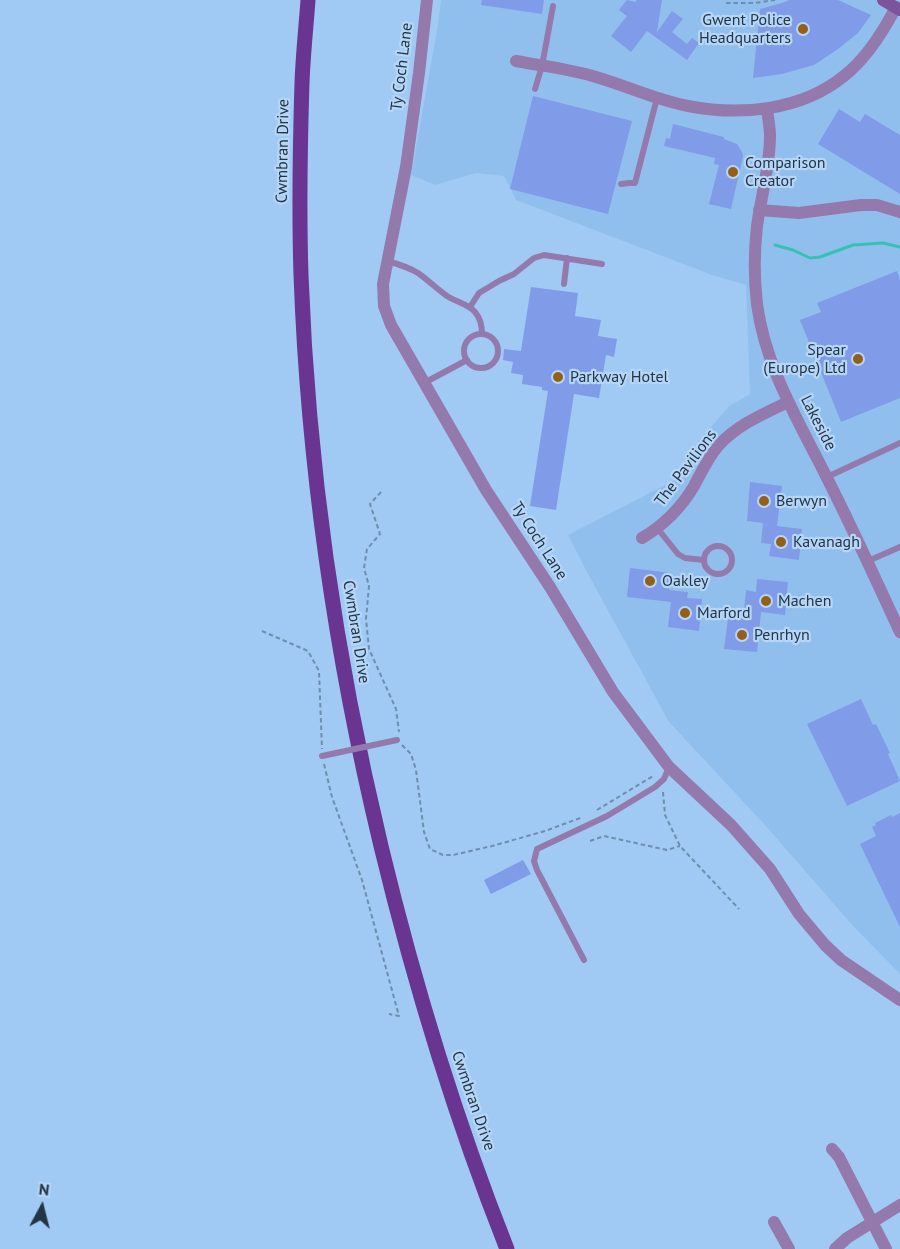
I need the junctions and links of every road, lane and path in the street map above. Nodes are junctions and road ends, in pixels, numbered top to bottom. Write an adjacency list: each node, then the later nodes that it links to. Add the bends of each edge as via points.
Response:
1 (308, 0): 48 (main road, Cwmbran Drive, via 302,103 302,295 319,501 343,667 378,835 418,989 463,1131)
2 (427, 0): 17 (street, Ty Coch Lane, via 406,167)
3 (775, 0): 5 (path)
4 (883, 0): 7 (street)
5 (726, 3)
6 (553, 6): 9 (lane)
7 (898, 8): 12 (street, via 870,49 843,77 799,101)
8 (516, 61): 9 (street)
9 (542, 66): 10 (lane); 11 (street, via 595,77)
10 (535, 89)
11 (657, 98): 12 (street, via 721,111); 13 (lane, via 636,183)
12 (766, 109): 14 (street, Lakeside, via 770,136)
13 (621, 184)
14 (759, 210): 15 (street, via 799,213 877,205); 24 (street, Lakeside, via 757,304 774,370)
15 (900, 212)
16 (567, 258): 18 (lane); 19 (lane); 20 (lane, via 534,258 479,294)
17 (387, 261): 20 (lane, via 416,272 444,294); 23 (street, Ty Coch Lane, via 384,306)
18 (602, 264)
19 (564, 284)
20 (470, 307): 21 (lane, via 477,314)
21 (482, 334): 22 (lane, via 472,337 466,345); 22 (lane, via 498,346 497,357 480,368)
22 (467, 360): 23 (lane)
23 (424, 383): 37 (street, Ty Coch Lane, via 486,490)
24 (788, 402): 26 (street, Lakeside); 28 (street, The Pavilions, via 745,424 718,446 683,503)
25 (900, 443): 26 (lane)
26 (826, 477): 32 (street, Lakeside)
27 (381, 492): 35 (path, via 370,504 380,534 368,549 364,568 369,586 366,619 369,649 396,709)
28 (658, 529): 29 (street, The Pavilions); 31 (lane, via 678,554)
29 (642, 538)
30 (900, 547): 32 (lane)
31 (704, 560): 31 (lane, via 708,551 717,546 727,549 732,558 730,568 722,574 708,570)
32 (867, 562): 34 (street, Lakeside)
33 (262, 631): 36 (path, via 308,651 319,671)
34 (900, 632)
35 (397, 740): 36 (lane, bridge); 37 (path, via 411,754 416,770 430,849 443,855 545,831 590,814 660,771)
36 (322, 756): 43 (path, via 332,797 362,880 399,1016)
37 (666, 773): 39 (path, via 665,815); 41 (lane, via 655,787 607,816 537,849 537,870); 42 (street, Ty Coch Lane, via 731,825 770,869 825,945)
38 (590, 841): 39 (path, via 607,836 667,850)
39 (680, 846): 40 (path)
40 (739, 909)
41 (584, 960)
42 (900, 1000)
43 (389, 1014)
44 (832, 1149): 47 (street)
45 (900, 1205): 47 (street)
46 (774, 1222): 49 (street)
47 (872, 1223): 50 (street); 51 (street)
48 (507, 1249)
49 (789, 1249)
50 (835, 1249)
51 (886, 1249)

